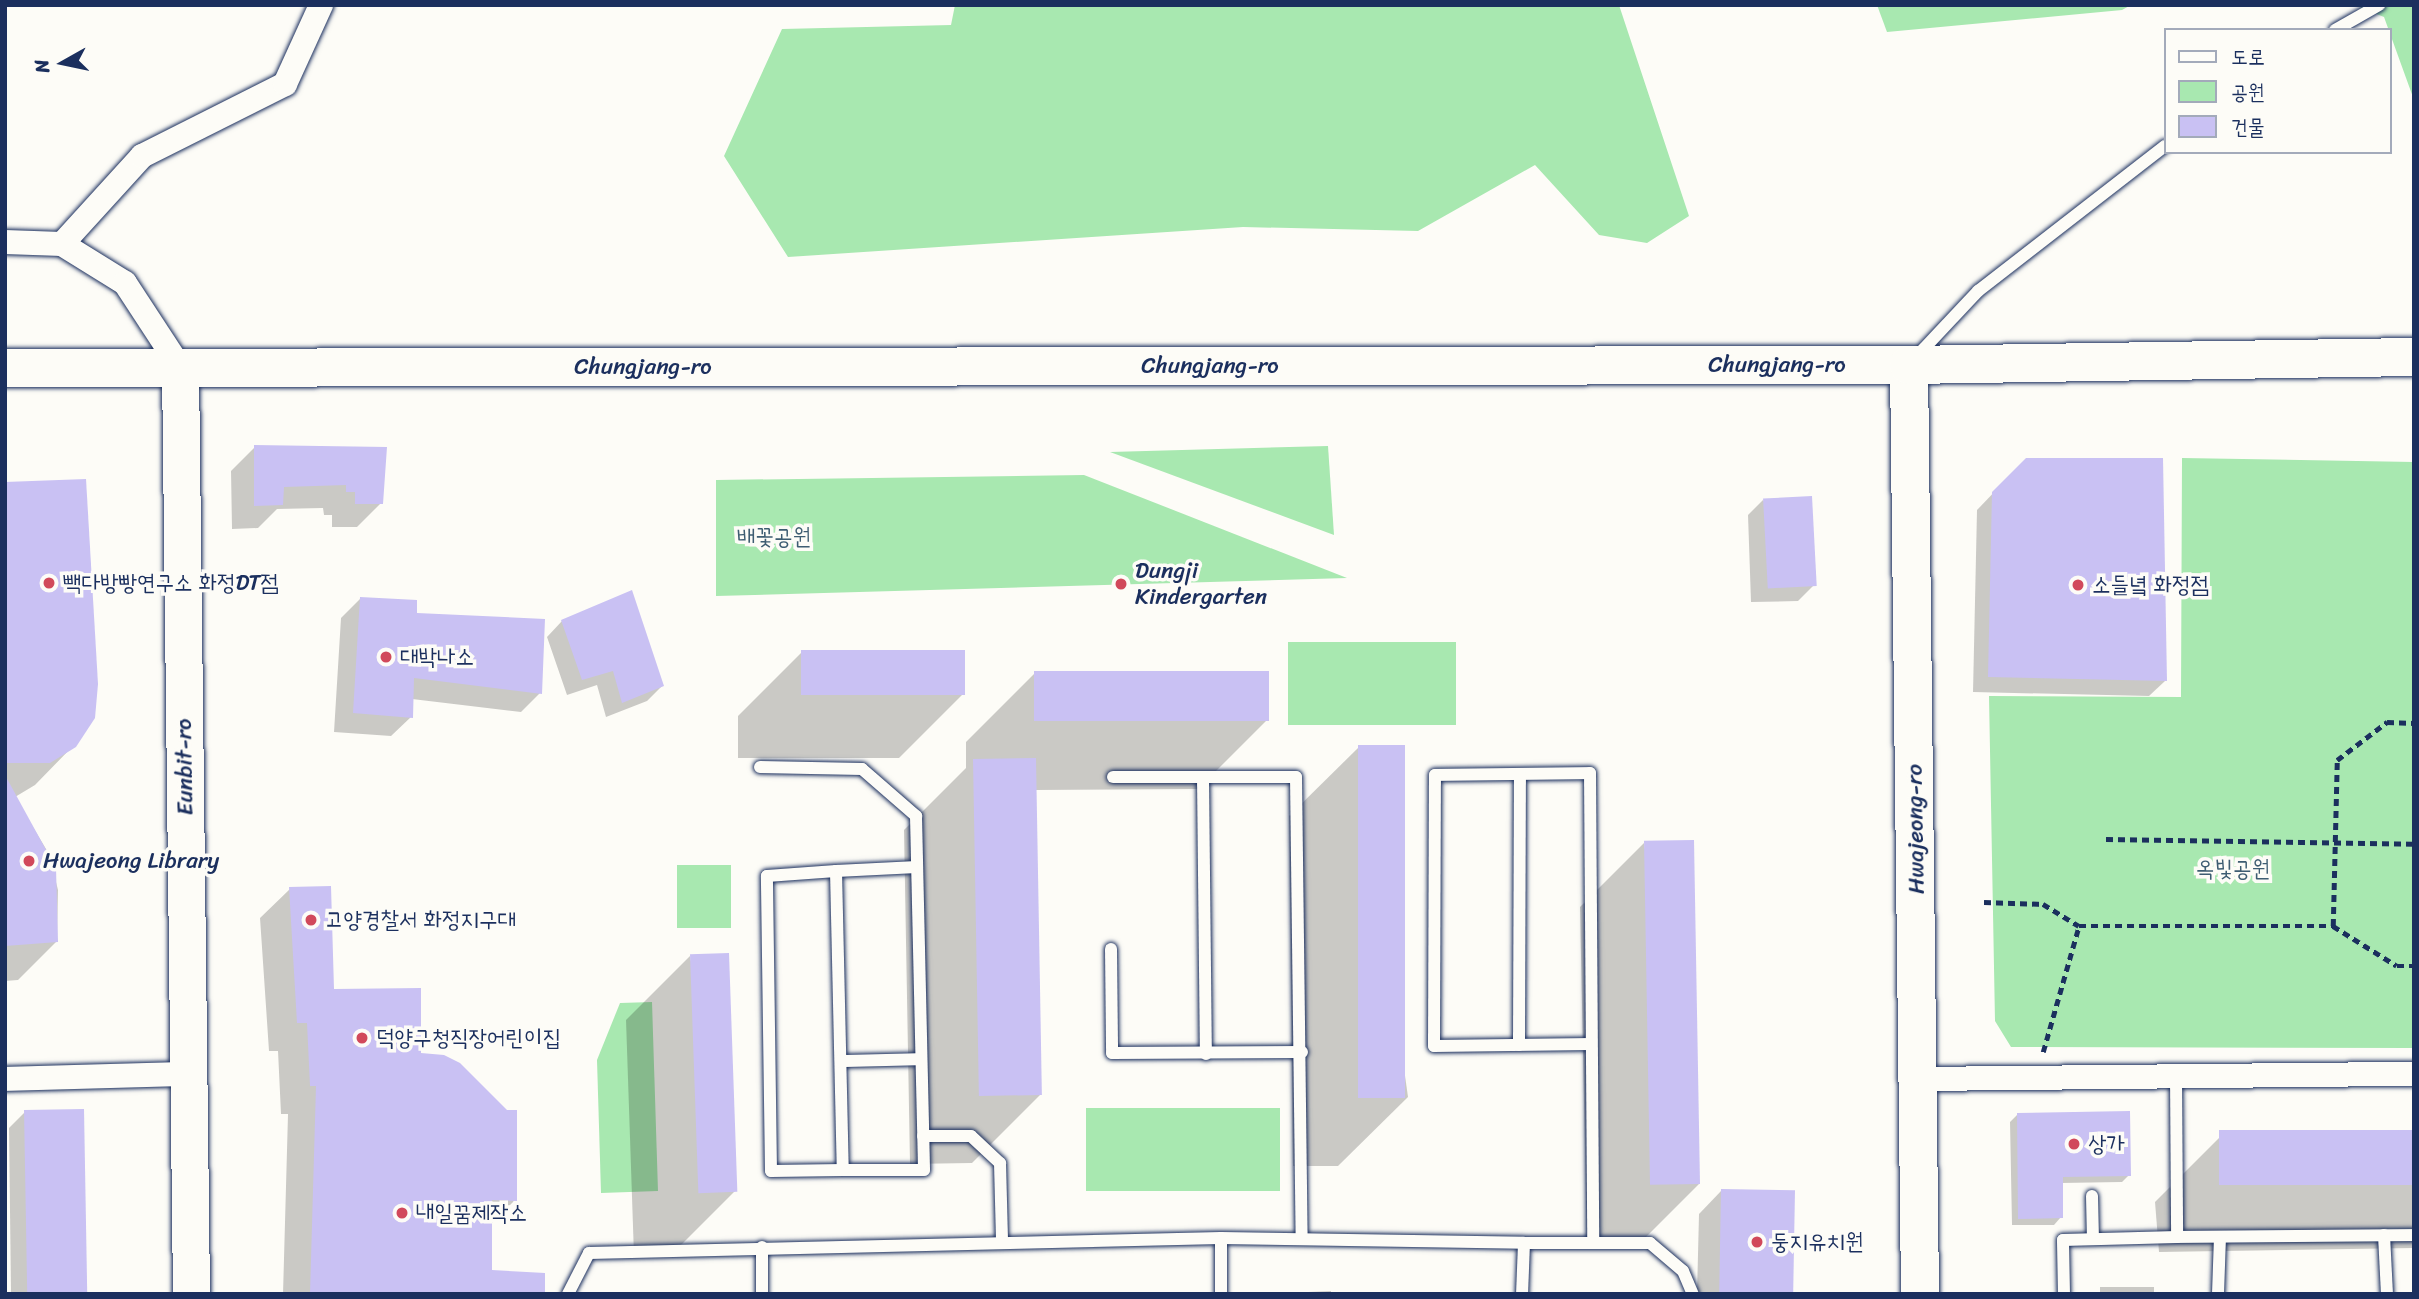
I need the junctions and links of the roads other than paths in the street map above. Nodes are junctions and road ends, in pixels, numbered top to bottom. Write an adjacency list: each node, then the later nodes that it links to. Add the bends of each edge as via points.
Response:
1 (321, 5): 6 (street, via 285,85 142,156)
2 (2379, 5): 3 (lane)
3 (2339, 28)
4 (2164, 147): 8 (lane, via 1978,291)
5 (5, 242): 6 (street)
6 (62, 244): 9 (street, via 125,283)
7 (2414, 357): 8 (main road, Chungjang-ro)
8 (1909, 365): 9 (main road, Chungjang-ro); 28 (main road, Hwajeong-ro)
9 (180, 367): 10 (main road, Chungjang-ro); 24 (main road, Eunbit-ro)
10 (5, 368)
11 (760, 767): 15 (lane, via 862,769 916,817)
12 (1520, 774): 18 (lane, via 1590,773); 19 (lane); 19 (lane, via 1435,775 1434,965 1434,1046)
13 (1112, 777): 14 (lane)
14 (1203, 778): 20 (lane, via 1296,777); 21 (lane)
15 (917, 867): 16 (lane); 22 (lane)
16 (836, 871): 23 (lane); 30 (lane, via 766,876 770,1158 771,1171)
17 (1111, 949): 21 (lane, via 1112,1053)
18 (1591, 1044): 19 (lane); 40 (lane)
19 (1519, 1045)
20 (1302, 1052): 21 (lane); 37 (lane)
21 (1206, 1054)
22 (921, 1059): 23 (lane); 29 (lane)
23 (841, 1061): 30 (lane)
24 (189, 1074): 27 (street); 43 (main road, Eunbit-ro)
25 (2414, 1074): 26 (street)
26 (2176, 1076): 28 (street); 34 (lane)
27 (5, 1079)
28 (1919, 1079): 49 (main road, Hwajeong-ro)
29 (923, 1136): 30 (lane, via 924,1170); 39 (lane, via 971,1136 1000,1163)
30 (843, 1170)
31 (2092, 1196): 38 (lane)
32 (2384, 1235): 33 (lane); 35 (lane); 52 (lane)
33 (2414, 1235)
34 (2177, 1237): 35 (lane); 38 (lane)
35 (2220, 1237): 51 (lane)
36 (1221, 1238): 37 (lane); 39 (lane); 46 (lane)
37 (1302, 1238): 41 (lane)
38 (2092, 1239): 50 (lane, via 2063,1240)
39 (1002, 1241): 42 (lane)
40 (1593, 1242): 41 (lane); 48 (lane, via 1650,1243 1684,1271)
41 (1524, 1243): 47 (lane)
42 (762, 1247): 44 (lane, via 589,1253); 45 (lane)
43 (191, 1294)
44 (568, 1294)
45 (762, 1294)
46 (1221, 1294)
47 (1522, 1294)
48 (1693, 1294)
49 (1920, 1294)
50 (2064, 1294)
51 (2218, 1294)
52 (2387, 1294)

